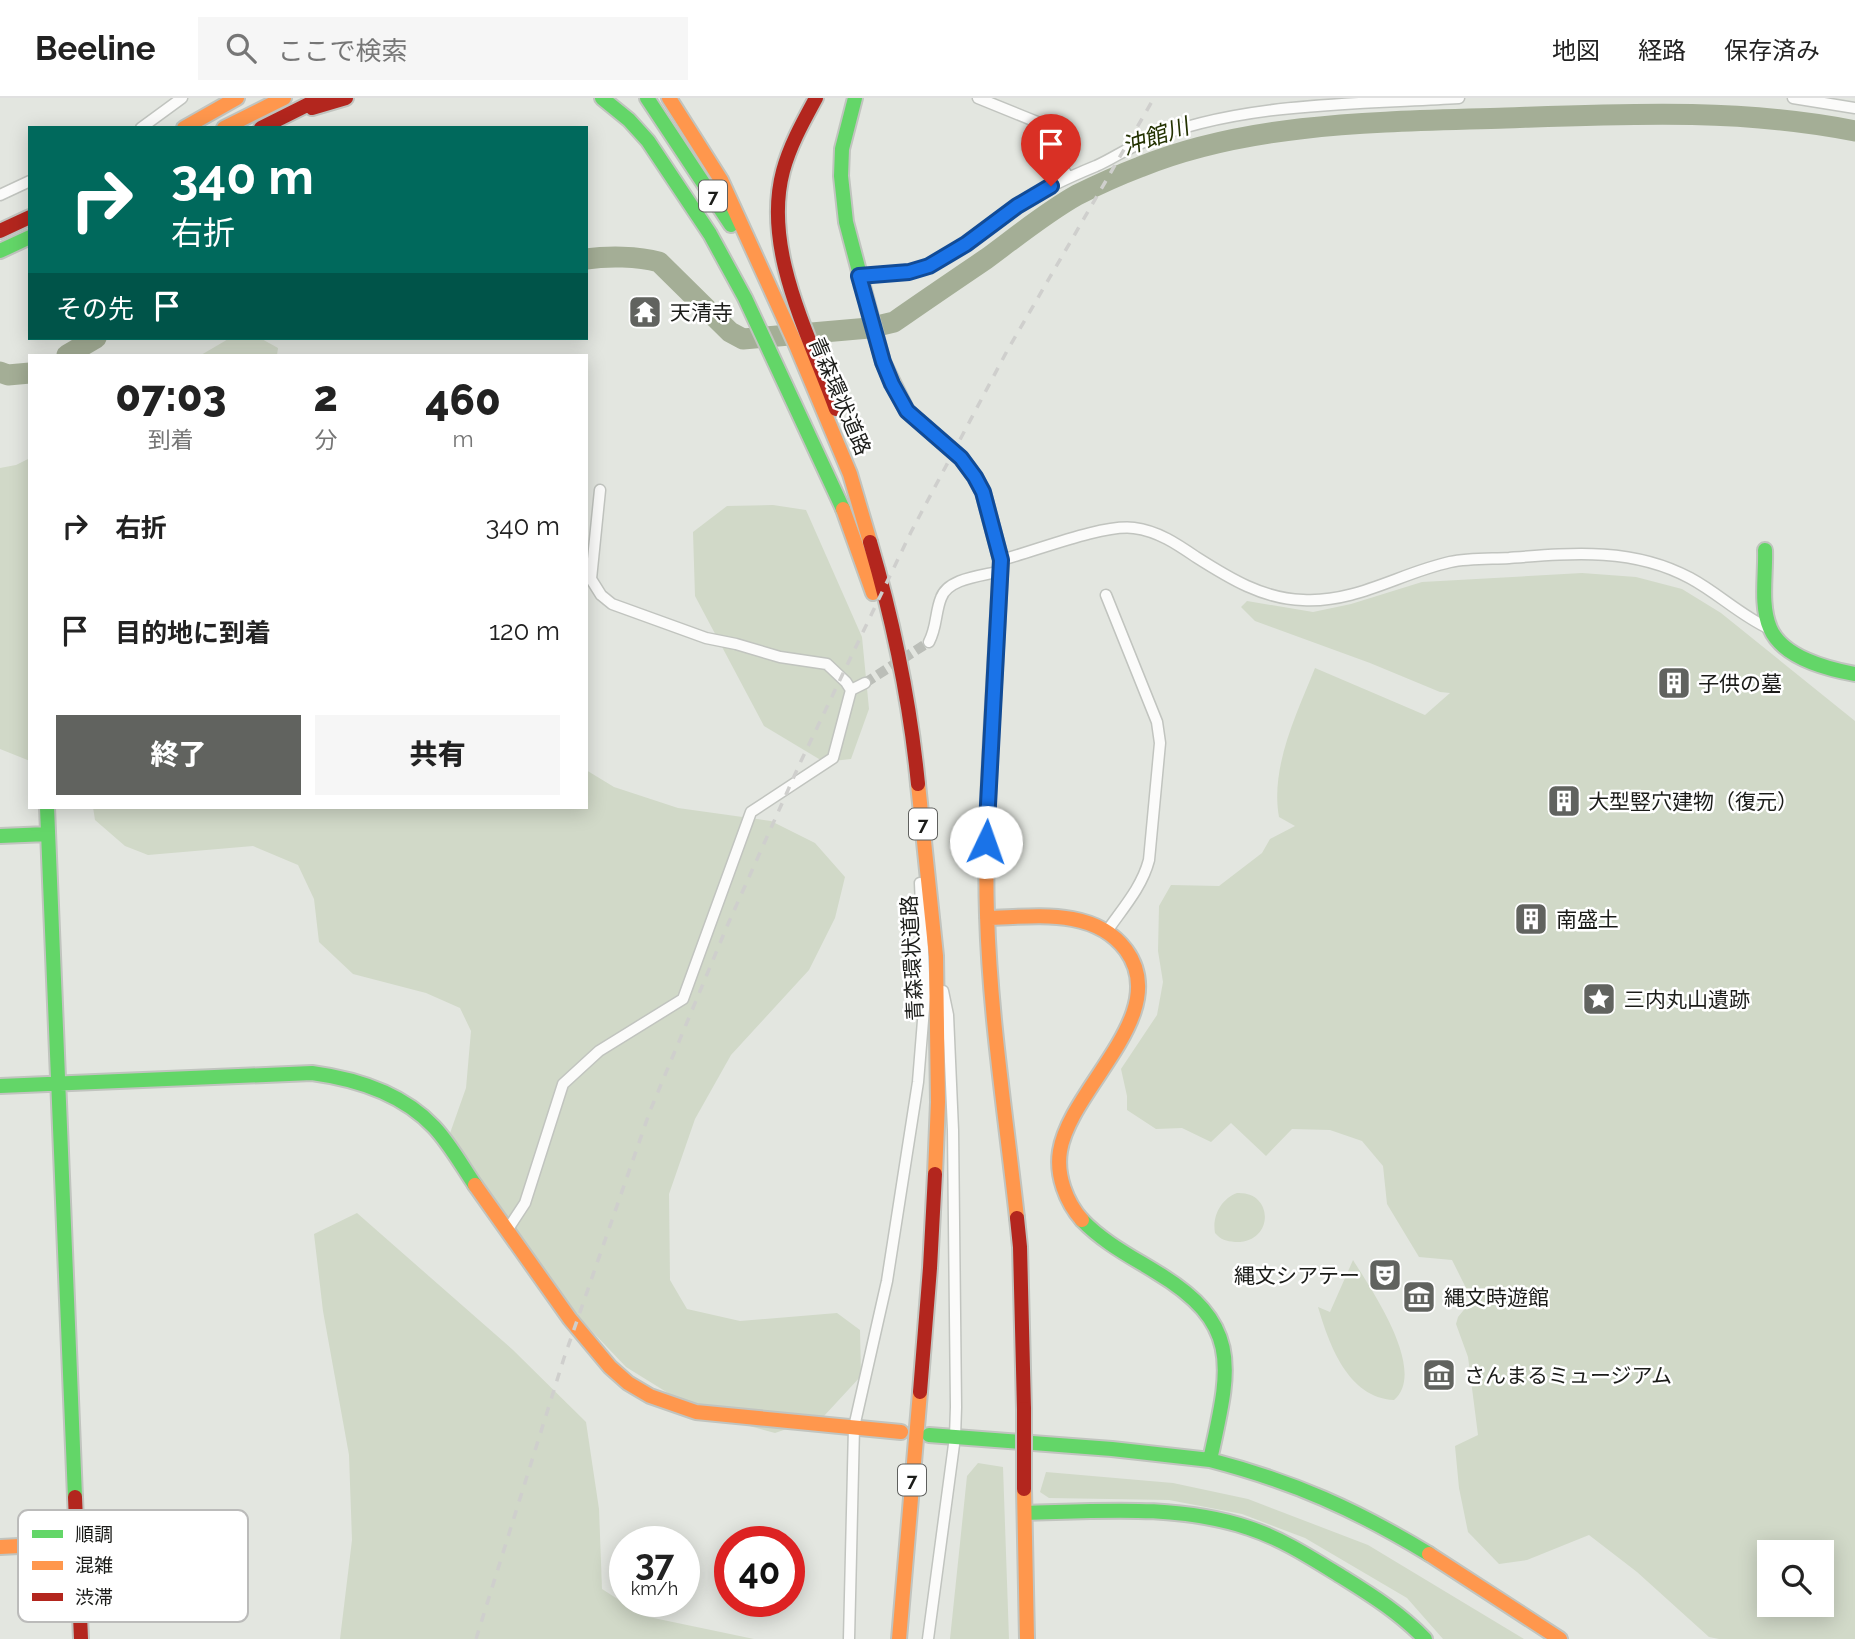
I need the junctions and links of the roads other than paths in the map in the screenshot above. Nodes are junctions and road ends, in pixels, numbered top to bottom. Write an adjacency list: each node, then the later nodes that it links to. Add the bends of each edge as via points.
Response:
1 (182, 98): 16 (street)
2 (237, 98): 17 (main road)
3 (321, 98): 15 (main road)
4 (346, 98): 15 (main road)
5 (601, 98): 36 (main road, via 649,141 745,298 842,507)
6 (647, 98): 28 (main road, 青森環状道路 / 7)
7 (669, 98): 28 (main road, 青森環状道路 / 7, via 721,180)
8 (816, 98): 35 (main road, via 792,145 778,201 780,253 883,545 894,598)
9 (855, 98): 27 (main road, via 842,149 841,176 846,222)
10 (978, 98): 20 (street, via 1042,124)
11 (1459, 98): 20 (street, via 1244,115 1144,141)
12 (1793, 98): 14 (street)
13 (281, 99): 18 (main road)
14 (1855, 108)
15 (286, 116): 19 (main road)
16 (144, 126)
17 (188, 126)
18 (228, 126)
19 (265, 126)
20 (1068, 176): 27 (street, via 929,266)
21 (28, 182): 22 (street)
22 (0, 195)
23 (28, 217): 24 (main road)
24 (4, 230)
25 (28, 238): 26 (main road)
26 (0, 251)
27 (861, 282): 31 (main road, via 883,362 907,411 961,458 983,492)
28 (774, 297): 35 (main road, 青森環状道路 / 7, via 850,474)
29 (600, 490): 39 (street, via 591,579 612,604 706,638 827,664)
30 (1765, 550): 33 (main road)
31 (1001, 565): 33 (street, via 1090,534 1133,528 1171,540 1251,588 1278,598 1303,600 1359,594 1452,561 1602,553 1662,565 1689,577); 34 (street, via 950,585 941,598 936,631); 44 (main road, via 986,842)
32 (1106, 595): 45 (street, via 1157,722 1160,743 1149,860 1145,874)
33 (1770, 629): 37 (main road, via 1796,653)
34 (929, 642)
35 (896, 649): 36 (main road, 青森環状道路 / 7)
36 (901, 669): 40 (main road, 青森環状道路 / 7)
37 (1855, 674)
38 (865, 683): 39 (street)
39 (851, 690): 49 (street, via 833,758 751,812 683,999 599,1051 562,1084 525,1203)
40 (920, 794): 46 (main road, 青森環状道路 / 7); 50 (street, via 916,833 925,996 918,1082 887,1282)
41 (47, 809): 42 (main road)
42 (48, 834): 43 (main road); 47 (main road)
43 (0, 836)
44 (987, 918): 45 (main road, via 1070,917); 56 (main road, bridge, via 1020,1247)
45 (1107, 931): 54 (main road, via 1131,956 1138,978 1137,999 1125,1031 1067,1122 1058,1157 1059,1176 1072,1211 1087,1228 1184,1290 1211,1316 1220,1335 1225,1376)
46 (936, 956): 53 (street, via 947,1015 953,1130); 60 (main road, 青森環状道路 / 7, via 936,1182)
47 (59, 1083): 48 (main road); 49 (main road, via 312,1073 370,1085 407,1105 435,1128); 55 (main road)
48 (0, 1086)
49 (508, 1229): 50 (main road, via 592,1347 628,1383 650,1396 696,1412)
50 (854, 1427): 51 (main road); 59 (street)
51 (901, 1432)
52 (929, 1435): 53 (main road)
53 (955, 1437): 54 (main road); 61 (street)
54 (1210, 1461): 64 (main road, via 1270,1476 1366,1517)
55 (76, 1510)
56 (1024, 1513): 62 (main road); 63 (main road, via 1187,1514 1235,1523 1276,1539 1371,1594)
57 (18, 1546): 58 (main road)
58 (0, 1547)
59 (849, 1639)
60 (899, 1639)
61 (929, 1639)
62 (1027, 1639)
63 (1425, 1639)
64 (1560, 1639)

